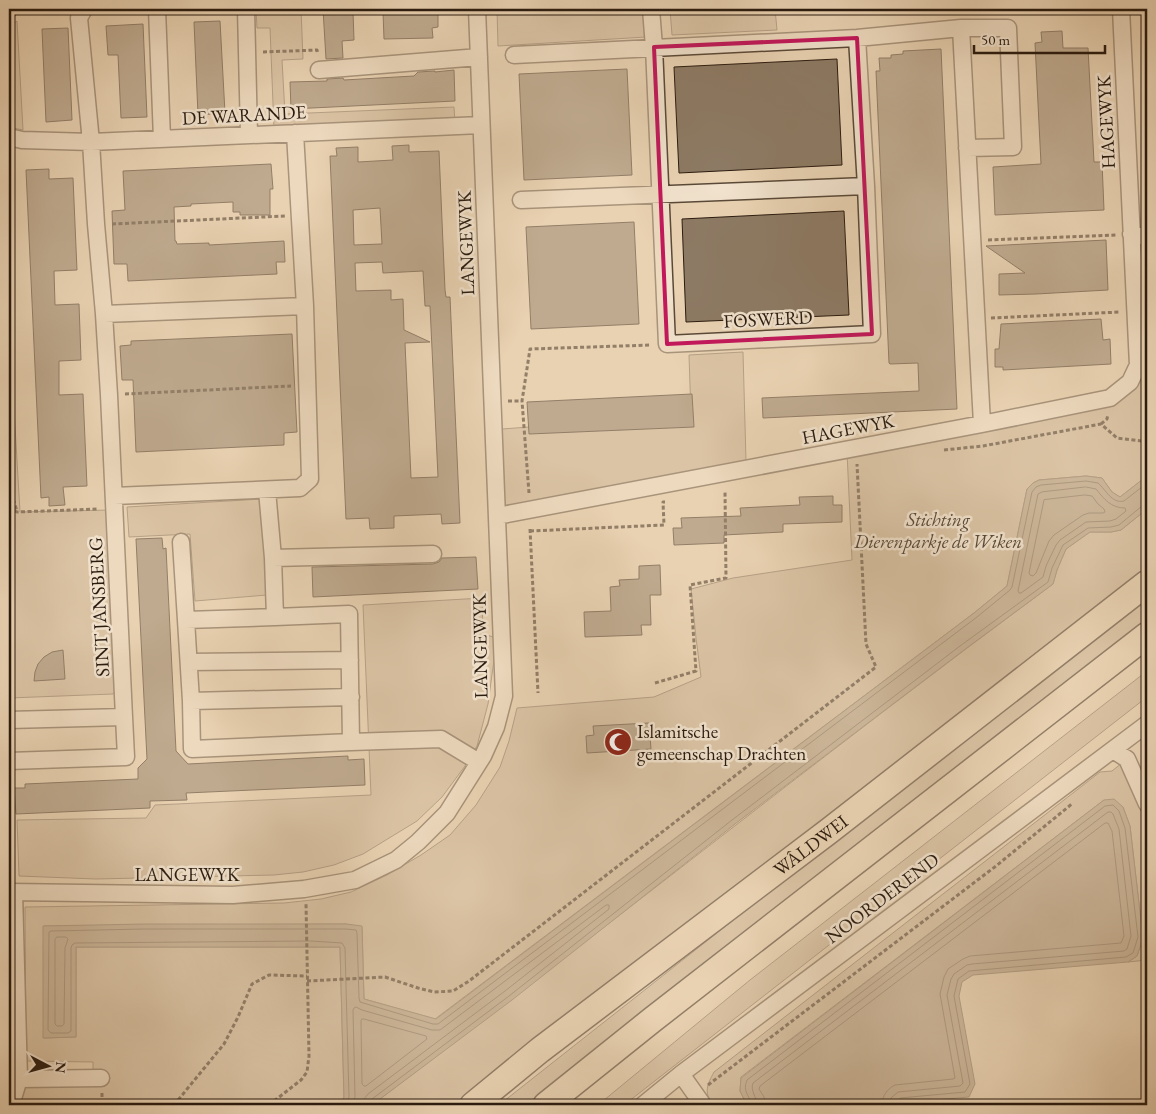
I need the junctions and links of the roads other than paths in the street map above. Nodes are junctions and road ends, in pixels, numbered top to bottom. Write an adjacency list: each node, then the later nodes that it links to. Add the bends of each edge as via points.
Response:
1 (84, 9): 18 (street, SINT JANSBERG, via 79,18)
2 (157, 9): 17 (street)
3 (246, 9): 15 (street)
4 (477, 9): 11 (street, LANGEWYK)
5 (651, 9): 9 (street)
6 (1121, 9): 23 (street, HAGEWYK)
7 (961, 28): 8 (street); 19 (street); 19 (street, via 1008,28 1013,147)
8 (857, 38): 9 (street); 20 (street, FOSWERD)
9 (654, 48): 10 (street); 21 (street)
10 (514, 55)
11 (479, 57): 12 (street); 13 (street, LANGEWYK)
12 (319, 70)
13 (481, 125): 14 (street, DE WARANDE); 29 (street, LANGEWYK)
14 (295, 133): 15 (street, DE WARANDE); 24 (street)
15 (250, 135): 17 (street, DE WARANDE)
16 (9, 137): 18 (street, DE WARANDE)
17 (162, 139): 18 (street, DE WARANDE)
18 (91, 142): 25 (street, SINT JANSBERG)
19 (967, 148): 26 (street)
20 (866, 186): 21 (street); 21 (street, FOSWERD, via 872,334 667,344)
21 (660, 195): 22 (street)
22 (522, 200)
23 (1139, 236): 26 (street, HAGEWYK, via 1135,311 1138,365 1130,382 1110,398)
24 (305, 306): 25 (street); 27 (street, via 310,479 300,488)
25 (104, 314): 28 (street, SINT JANSBERG)
26 (982, 424): 29 (street, HAGEWYK)
27 (267, 490): 28 (street); 32 (street)
28 (114, 502): 41 (street, SINT JANSBERG)
29 (497, 516): 47 (street, LANGEWYK, via 504,696 496,727)
30 (181, 542): 35 (street)
31 (434, 554): 32 (street)
32 (273, 558): 34 (street)
33 (1147, 583): 56 (highway, WÂLDWEI)
34 (275, 617): 35 (street); 37 (street, via 349,614)
35 (186, 620): 38 (street)
36 (1147, 635): 57 (highway)
37 (350, 660): 38 (street); 39 (street)
38 (189, 662): 40 (street)
39 (351, 697): 40 (street); 44 (street)
40 (191, 701): 44 (street, via 192,749)
41 (124, 716): 42 (street); 46 (street, SINT JANSBERG, via 126,757)
42 (9, 720)
43 (1147, 724): 45 (street, NOORDEREND)
44 (351, 742): 47 (street, via 441,739)
45 (1113, 750): 48 (street, via 1127,759); 51 (street, NOORDEREND)
46 (9, 762)
47 (480, 762): 49 (street, LANGEWYK, via 447,813 418,842 396,860 355,880 233,896)
48 (1147, 804)
49 (11, 892): 50 (street, LANGEWYK)
50 (12, 938): 53 (street, LANGEWYK)
51 (681, 1074): 54 (street); 58 (street, NOORDEREND)
52 (101, 1078): 53 (street)
53 (19, 1079): 55 (street, LANGEWYK)
54 (699, 1100)
55 (11, 1105)
56 (473, 1105)
57 (546, 1105)
58 (643, 1105)

